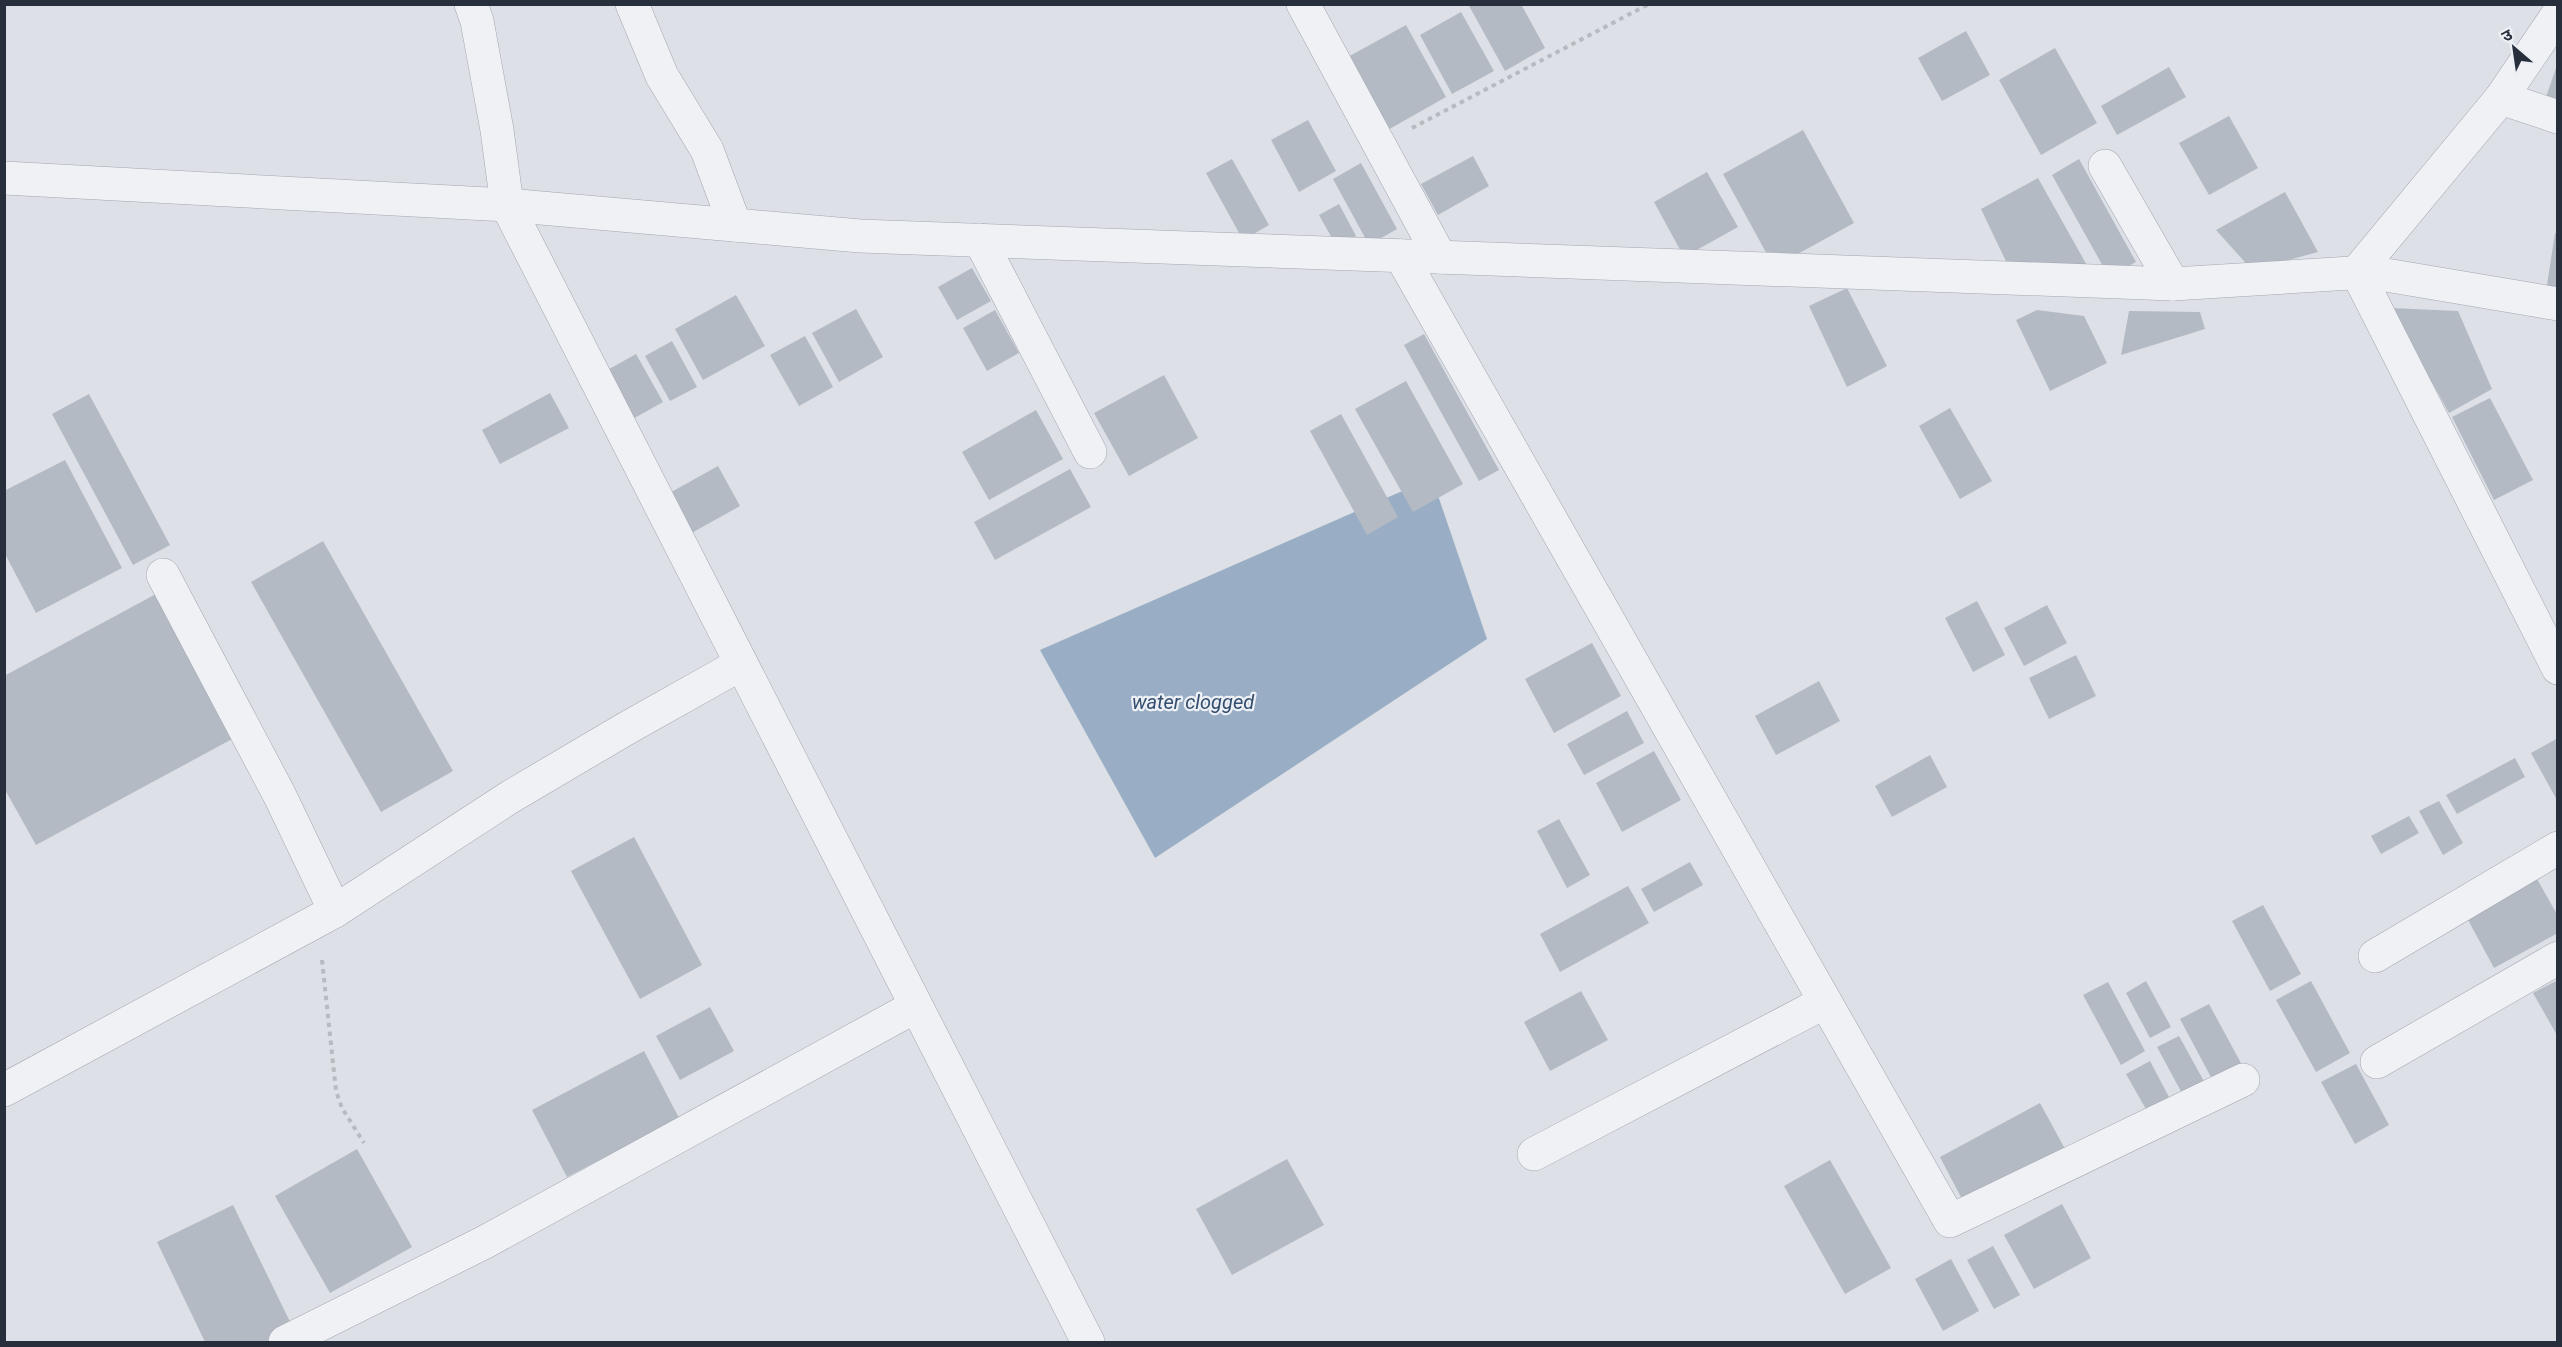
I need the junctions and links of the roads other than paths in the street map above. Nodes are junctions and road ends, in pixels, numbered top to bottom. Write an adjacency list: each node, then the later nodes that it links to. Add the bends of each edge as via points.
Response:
1 (471, 4): 9 (street, via 497,130)
2 (632, 4): 10 (street, via 662,76 707,150)
3 (1303, 4): 13 (street)
4 (2558, 14): 5 (street)
5 (2501, 98): 6 (street); 14 (street)
6 (2558, 117)
7 (2105, 166): 15 (street)
8 (4, 178): 9 (street)
9 (507, 205): 10 (street); 20 (street)
10 (735, 225): 11 (street, via 860,236)
11 (980, 240): 12 (street); 17 (street)
12 (1401, 256): 13 (street); 25 (street)
13 (1440, 257): 15 (street)
14 (2357, 273): 15 (street); 16 (street); 19 (street)
15 (2173, 284)
16 (2558, 304)
17 (1090, 452)
18 (163, 576): 22 (street, via 280,796)
19 (2555, 660)
20 (741, 664): 22 (street, via 510,797); 26 (street)
21 (2558, 848): 23 (street)
22 (326, 915): 29 (street)
23 (2375, 956)
24 (2558, 958): 27 (street)
25 (1825, 1002): 28 (street, via 1950,1221); 30 (street)
26 (916, 1005): 31 (street, via 484,1242); 32 (street)
27 (2377, 1062)
28 (2243, 1080)
29 (4, 1090)
30 (1534, 1154)
31 (285, 1342)
32 (1088, 1342)

